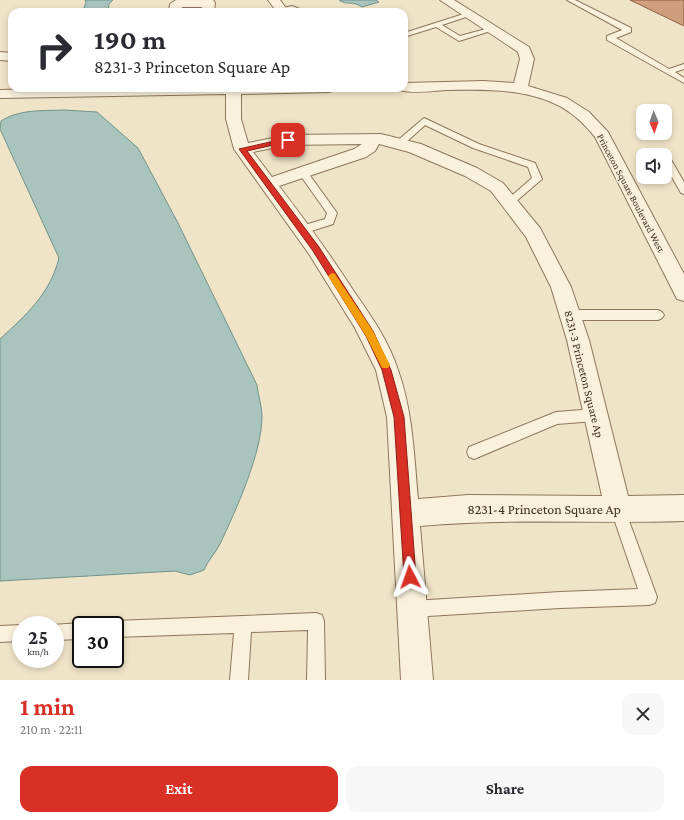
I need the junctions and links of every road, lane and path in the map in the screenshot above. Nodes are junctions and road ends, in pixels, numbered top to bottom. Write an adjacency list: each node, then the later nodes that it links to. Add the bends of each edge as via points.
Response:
1 (221, 0): 6 (street)
2 (446, 0): 8 (street)
3 (570, 0): 13 (lane, via 628,30 610,38)
4 (280, 7): 7 (lane)
5 (176, 8): 6 (street, via 176,4)
6 (208, 8)
7 (292, 8)
8 (470, 14): 9 (lane); 10 (street)
9 (437, 25): 10 (lane, via 459,39); 11 (lane)
10 (493, 29): 16 (street, via 524,50 527,59)
11 (408, 34)
12 (684, 66): 13 (lane)
13 (669, 72): 14 (lane)
14 (684, 81)
15 (408, 87): 16 (street, Princeton Square Boulevard West)
16 (520, 88): 29 (street, Princeton Square Boulevard West, via 538,92 567,104 594,125 602,135)
17 (94, 92): 19 (street)
18 (234, 92): 22 (street, via 232,109 236,136)
19 (0, 94)
20 (371, 138): 21 (street, 8231-3 Princeton Square Ap); 22 (street, 8231-3 Princeton Square Ap, via 288,140); 24 (street, via 372,144 360,153)
21 (400, 143): 27 (street, 8231-3 Princeton Square Ap, via 483,178 497,187); 27 (lane, via 424,121 476,146 532,165 537,179)
22 (242, 149): 25 (street)
23 (672, 169): 26 (lane)
24 (303, 172): 25 (street); 28 (lane, via 332,213 329,221)
25 (268, 184): 28 (street)
26 (684, 190)
27 (510, 202): 30 (street, 8231-3 Princeton Square Ap, via 549,261)
28 (302, 230): 36 (street, via 363,322 387,370 399,417)
29 (684, 293)
30 (571, 315): 31 (lane); 32 (street, 8231-3 Princeton Square Ap)
31 (658, 315)
32 (595, 415): 33 (lane, via 556,418); 35 (street, 8231-3 Princeton Square Ap)
33 (474, 452)
34 (684, 508): 35 (street, 8231-4 Princeton Square Ap)
35 (618, 510): 36 (street, 8231-4 Princeton Square Ap, via 468,508); 37 (lane, via 649,597 585,597)
36 (405, 514): 37 (street)
37 (412, 609): 44 (street)
38 (243, 624): 39 (lane); 42 (lane); 43 (lane, via 316,621)
39 (124, 629)
40 (12, 633): 41 (lane)
41 (0, 634)
42 (239, 680)
43 (316, 680)
44 (417, 680)

